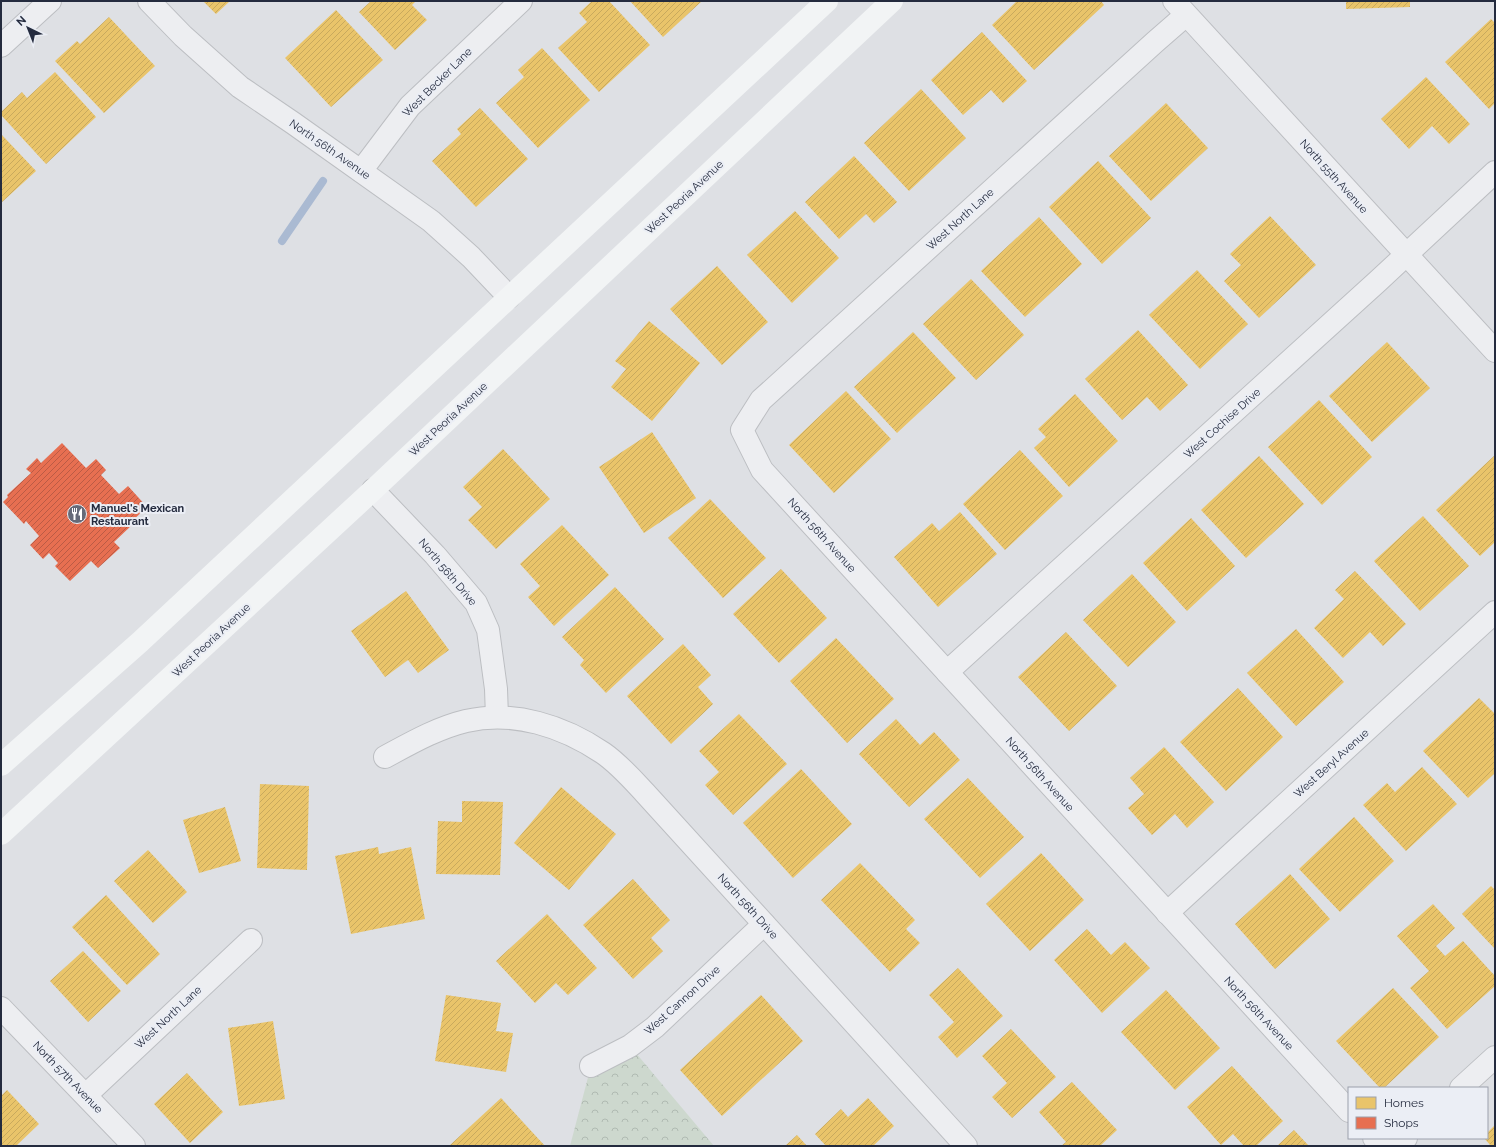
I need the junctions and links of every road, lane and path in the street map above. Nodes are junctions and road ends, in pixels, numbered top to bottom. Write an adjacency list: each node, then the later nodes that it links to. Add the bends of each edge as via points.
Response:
1 (50, 1): 7 (street)
2 (149, 1): 8 (street, North 56th Avenue, via 183,36 240,87)
3 (521, 1): 8 (street, West Becker Lane, via 410,106)
4 (827, 1): 11 (main road)
5 (892, 1): 14 (main road, West Peoria Avenue)
6 (1180, 8): 10 (street, North 55th Avenue); 13 (street, West North Lane, via 1155,42 761,400)
7 (1, 46)
8 (361, 171): 11 (street, North 56th Avenue, via 431,221 471,257)
9 (1495, 172): 10 (street, West Cochise Drive)
10 (1406, 255): 12 (street, North 55th Avenue); 16 (street, West Cochise Drive)
11 (509, 297): 19 (main road, via 140,642)
12 (1495, 351)
13 (742, 430): 16 (street, North 56th Avenue, via 762,470)
14 (373, 490): 17 (street, North 56th Drive, via 435,555 476,603 488,630); 20 (main road, West Peoria Avenue)
15 (1495, 612): 21 (street, West Beryl Avenue)
16 (947, 672): 21 (street, North 56th Avenue)
17 (497, 717): 18 (street, North 56th Drive, via 466,721 429,734); 22 (street, North 56th Drive, via 530,720 557,728 604,753 622,768)
18 (385, 757)
19 (1, 765)
20 (1, 834)
21 (1167, 913): 29 (street, North 56th Avenue)
22 (764, 924): 26 (street, West Cannon Drive, via 655,1026 630,1046); 31 (street, North 56th Drive)
23 (251, 940): 28 (street, West North Lane)
24 (1, 1008): 28 (street, North 57th Avenue)
25 (1495, 1057): 27 (street)
26 (591, 1066)
27 (1462, 1087)
28 (86, 1095): 30 (street, North 57th Avenue)
29 (1348, 1110)
30 (134, 1146)
31 (966, 1146)

